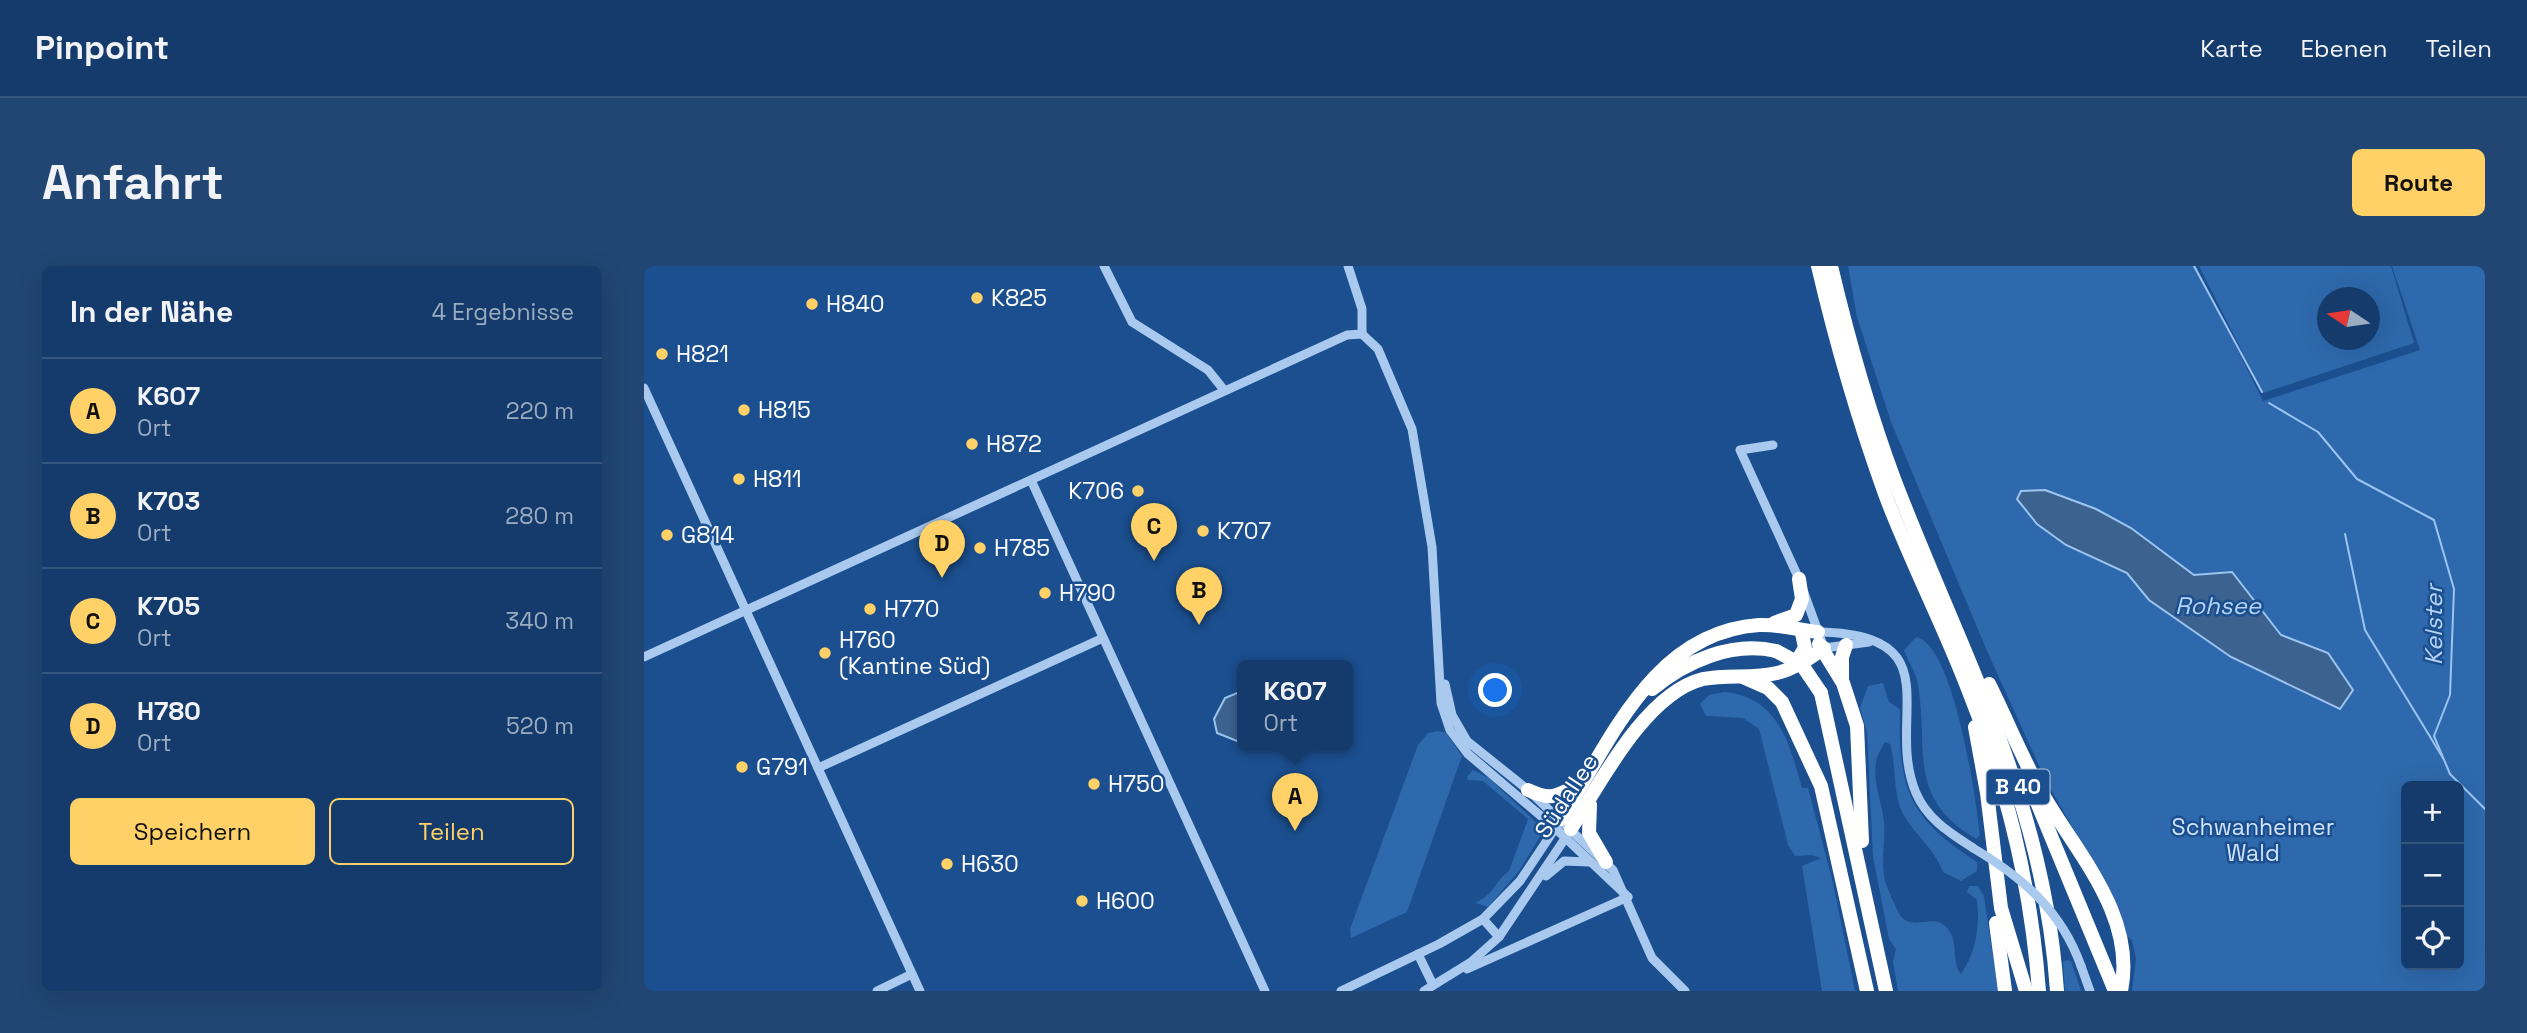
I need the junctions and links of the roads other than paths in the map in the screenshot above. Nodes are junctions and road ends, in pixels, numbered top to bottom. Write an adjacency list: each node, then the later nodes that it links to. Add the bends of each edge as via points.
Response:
1 (1104, 266): 7 (street, via 1132,322 1208,370)
2 (1348, 266): 5 (street, via 1362,309)
3 (1818, 266): 25 (highway, B 40, via 1885,494)
4 (1831, 266): 11 (highway, B 40, via 1876,429)
5 (1362, 334): 7 (street, via 1347,335); 20 (street, via 1378,349 1410,420 1432,547)
6 (644, 388): 12 (street)
7 (1224, 390): 9 (street)
8 (1773, 444): 10 (street, via 1740,450)
9 (1031, 480): 12 (street); 16 (street)
10 (1799, 579): 13 (highway, via 1802,599 1796,615); 15 (street)
11 (1941, 593): 26 (highway, B 40); 56 (highway, B 40, via 2006,749 2027,816 2049,920)
12 (745, 611): 21 (street); 28 (street)
13 (1759, 625): 14 (highway); 27 (highway, via 1692,644 1660,671)
14 (1797, 632): 15 (highway); 19 (highway); 22 (highway, via 1805,643 1804,653)
15 (1818, 632): 17 (street); 19 (street)
16 (1103, 638): 28 (street); 48 (street)
17 (1874, 642): 18 (street); 57 (street, bridge, via 1895,656 1906,675 1909,766 1916,793 1934,820 1999,863 2042,899 2061,923)
18 (1846, 645): 19 (street); 24 (highway, via 1841,662)
19 (1824, 648): 22 (highway, Südallee); 24 (highway)
20 (1440, 654): 30 (street, via 1452,715 1462,734); 32 (street, via 1443,711 1454,737 1468,754)
21 (644, 657)
22 (1791, 667): 23 (highway, Südallee, via 1776,674)
23 (1743, 677): 31 (highway, Südallee, via 1696,681 1664,700 1637,730); 51 (highway, via 1768,688 1782,702 1821,786)
24 (1843, 683): 38 (highway, via 1857,726)
25 (1967, 684): 36 (highway); 55 (highway, B 40, via 2014,829 2030,907)
26 (1998, 702): 58 (highway, B 40); 59 (highway, via 2038,786 2114,912 2123,950)
27 (1628, 711): 29 (highway, Südallee); 38 (highway, bridge, via 1670,676 1705,658 1740,649 1776,651 1802,665 1821,693)
28 (818, 768): 42 (street)
29 (1582, 784): 30 (highway, via 1558,797); 32 (highway, Südallee)
30 (1528, 790): 32 (street)
31 (1590, 800): 32 (highway, Südallee); 33 (highway, via 1588,828)
32 (1563, 829): 33 (street); 34 (street, Südallee); 35 (street, Südallee)
33 (1599, 862): 35 (street, via 1564,860); 37 (street)
34 (1520, 881): 35 (street); 39 (street, Südallee)
35 (1533, 890): 40 (street, Südallee)
36 (1999, 894): 53 (highway, via 1996,916); 54 (highway)
37 (1628, 897): 43 (street, Südallee); 50 (street, via 1656,964)
38 (1867, 902): 52 (highway)
39 (1483, 919): 40 (street); 41 (street, Südallee)
40 (1499, 937): 43 (street, Südallee)
41 (1418, 954): 44 (street); 49 (street, Südallee)
42 (912, 974): 46 (street); 47 (street)
43 (1449, 976): 44 (street, Südallee)
44 (1433, 985): 45 (street, Südallee)
45 (1418, 990)
46 (877, 991)
47 (920, 991)
48 (1265, 991)
49 (1341, 991)
50 (1685, 991)
51 (1867, 991)
52 (1886, 991)
53 (2005, 991)
54 (2026, 991)
55 (2039, 991)
56 (2056, 991)
57 (2089, 991)
58 (2115, 991)
59 (2122, 991)

